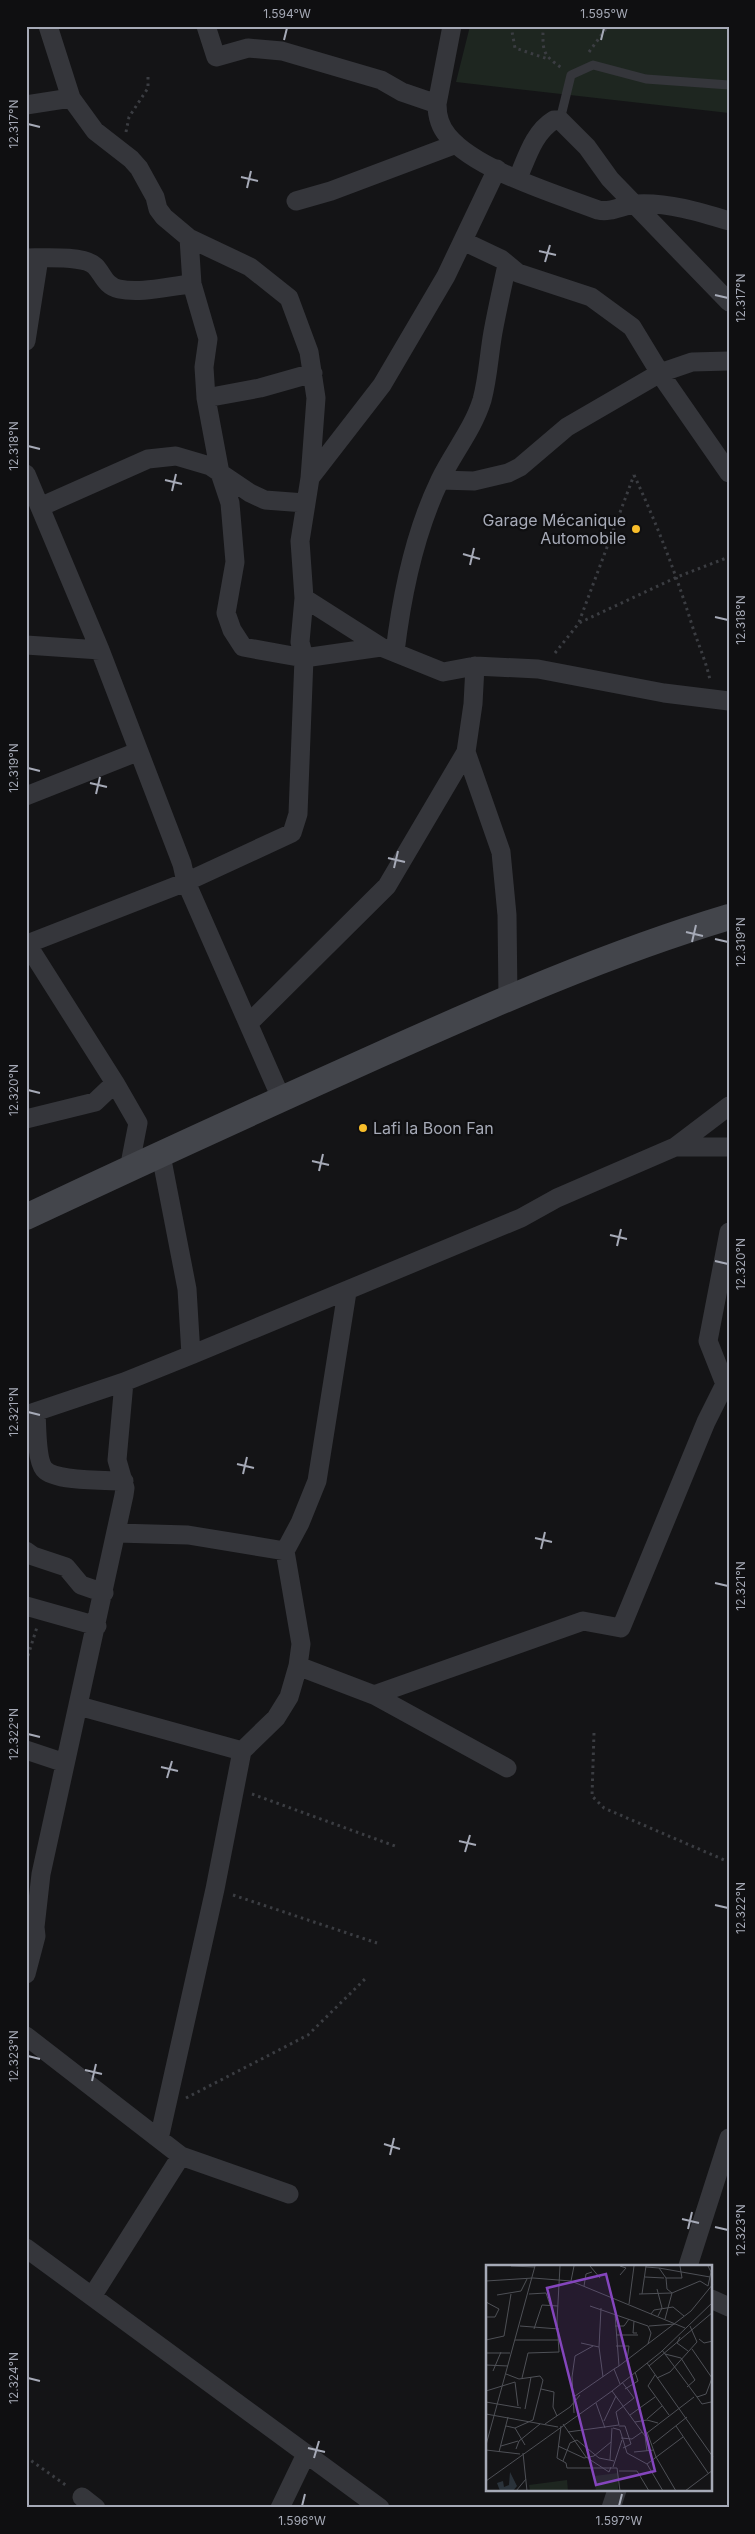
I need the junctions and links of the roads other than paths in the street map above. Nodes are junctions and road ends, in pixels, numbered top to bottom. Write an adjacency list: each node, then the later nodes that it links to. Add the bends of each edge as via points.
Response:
1 (48, 26): 5 (street)
2 (206, 26): 6 (street, via 216,57 248,48 282,51 381,80 402,92)
3 (452, 26): 6 (street)
4 (729, 85): 8 (lane, via 646,79 593,65 571,75)
5 (71, 98): 7 (street); 15 (street, via 94,131 131,158 150,186 158,209)
6 (437, 104): 9 (street, via 441,125)
7 (26, 105)
8 (560, 120): 11 (street, via 554,120 542,130 531,146); 13 (street)
9 (456, 144): 10 (street); 12 (street)
10 (497, 169): 11 (street); 16 (street)
11 (518, 178): 13 (street, via 598,210 608,211)
12 (296, 201)
13 (634, 204): 14 (street, via 657,204); 20 (street)
14 (729, 222)
15 (188, 238): 19 (street); 23 (street, via 250,266 290,298)
16 (463, 241): 18 (street); 29 (street, via 382,385)
17 (33, 258): 19 (street, via 94,264 107,284 117,289); 21 (street)
18 (507, 265): 24 (street, via 537,281 582,293 600,302 632,327); 30 (street, via 482,399)
19 (192, 284): 25 (street, via 208,339 204,367)
20 (729, 302)
21 (26, 341)
22 (729, 361): 24 (street, via 692,362)
23 (313, 373): 25 (street, via 260,388); 29 (street, via 316,398)
24 (660, 373): 27 (street); 30 (street, via 567,426 508,474 474,481)
25 (206, 398): 26 (street)
26 (220, 473): 31 (street, via 265,500); 32 (street, via 195,460 176,456 148,460); 37 (street, via 230,503 235,562 226,613 232,630 243,646)
27 (729, 473)
28 (26, 474): 32 (street)
29 (310, 478): 31 (street)
30 (440, 480): 36 (street, via 411,558)
31 (305, 503): 33 (street, via 300,541)
32 (40, 507): 35 (street)
33 (304, 598): 36 (street); 37 (street, via 300,642)
34 (26, 645): 35 (street)
35 (100, 650): 40 (street)
36 (388, 650): 37 (street); 38 (street, via 443,672)
37 (304, 658): 43 (street, via 295,829)
38 (475, 666): 39 (street, via 538,669 664,693); 41 (street)
39 (721, 700)
40 (138, 752): 42 (street); 43 (street)
41 (466, 752): 45 (street, via 501,852 507,915); 46 (street, via 387,886)
42 (26, 796)
43 (186, 882): 46 (street); 47 (street, via 27,944)
44 (729, 917): 45 (street, via 682,931)
45 (508, 998): 48 (street)
46 (249, 1023): 48 (street)
47 (115, 1083): 50 (street, via 95,1102); 54 (street, via 138,1123)
48 (281, 1098): 53 (street)
49 (729, 1106): 51 (street)
50 (26, 1119)
51 (675, 1147): 52 (street); 57 (street, via 556,1198 521,1218)
52 (729, 1147)
53 (160, 1155): 54 (street); 58 (street, via 187,1289)
54 (129, 1169): 55 (street)
55 (26, 1217)
56 (729, 1232): 69 (street, via 708,1341 725,1384 706,1422 621,1628 583,1621)
57 (347, 1292): 58 (street); 64 (street, via 317,1481)
58 (191, 1355): 59 (street)
59 (124, 1382): 60 (street); 61 (street, via 117,1460)
60 (31, 1414): 61 (street, via 45,1470 55,1476)
61 (124, 1481): 62 (street)
62 (117, 1532): 64 (street, via 188,1534); 65 (street)
63 (26, 1551): 65 (street, via 66,1567 81,1585)
64 (285, 1551): 68 (street, via 301,1644)
65 (104, 1593): 67 (street)
66 (34, 1608): 67 (street)
67 (97, 1626): 70 (street)
68 (298, 1666): 69 (street); 72 (street, via 289,1697 276,1718)
69 (374, 1696): 74 (street)
70 (79, 1706): 72 (street); 73 (street)
71 (26, 1750): 73 (street)
72 (242, 1751): 79 (street)
73 (65, 1763): 75 (street)
74 (507, 1768)
75 (34, 1872): 76 (street, via 36,1936)
76 (26, 1974)
77 (26, 2036): 79 (street)
78 (729, 2138): 83 (street)
79 (159, 2139): 80 (street)
80 (181, 2156): 81 (street); 84 (street)
81 (289, 2194)
82 (26, 2248): 84 (street)
83 (688, 2265)
84 (93, 2295): 87 (street)
85 (712, 2299): 86 (street)
86 (729, 2307)
87 (306, 2454): 89 (street); 90 (street)
88 (616, 2492): 91 (street)
89 (280, 2508)
90 (380, 2508)
91 (611, 2508)

